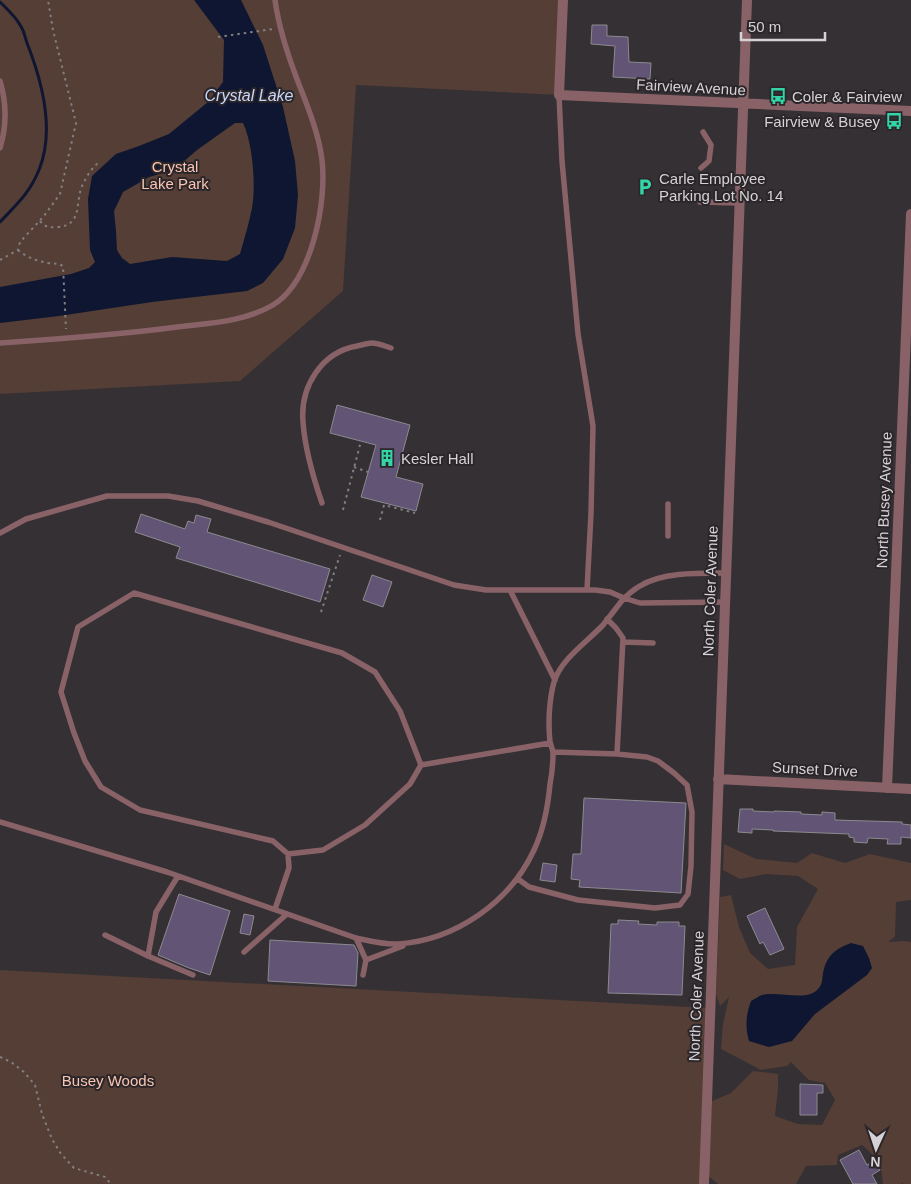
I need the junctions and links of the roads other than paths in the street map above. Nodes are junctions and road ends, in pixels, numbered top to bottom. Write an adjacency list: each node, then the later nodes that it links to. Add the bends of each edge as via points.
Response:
1 (275, 0): 14 (lane, via 282,37 318,140 323,175 311,247 291,287 273,304 237,319 129,334)
2 (563, 0): 5 (street)
3 (747, 0): 6 (street, North Coler Avenue)
4 (0, 81): 9 (lane, via 6,120)
5 (559, 96): 6 (street, Fairview Avenue); 22 (lane, via 578,334 593,426)
6 (742, 104): 7 (street, Fairview Avenue); 12 (street, North Coler Avenue)
7 (911, 111)
8 (703, 132): 10 (lane, via 711,145 709,161)
9 (0, 148)
10 (701, 168)
11 (700, 202): 12 (lane)
12 (739, 203): 20 (street, North Coler Avenue)
13 (911, 214): 34 (street, North Busey Avenue)
14 (0, 344)
15 (391, 348): 16 (lane, via 373,343 338,351 323,363 309,386 303,421 310,465)
16 (322, 503)
17 (668, 504): 19 (lane)
18 (0, 533): 21 (lane, via 26,519 107,496 168,496 198,501 454,585)
19 (668, 536)
20 (726, 574): 23 (lane, via 666,576 641,585); 24 (street, North Coler Avenue)
21 (510, 590): 22 (lane); 28 (lane)
22 (587, 590): 23 (lane, via 610,592)
23 (624, 598): 24 (lane, via 640,603); 25 (lane)
24 (725, 602): 33 (street, North Coler Avenue)
25 (607, 619): 26 (lane, via 624,638); 28 (lane)
26 (623, 642): 27 (lane); 31 (lane)
27 (653, 643)
28 (555, 680): 29 (lane)
29 (550, 743): 30 (lane); 32 (lane)
30 (553, 752): 31 (lane); 39 (lane, via 541,832)
31 (617, 754): 39 (lane, via 658,761 687,786 692,812 691,866 688,894 680,905 655,908 578,900 529,888)
32 (421, 765): 37 (lane, via 410,784 365,825 323,850); 37 (lane, via 400,712 375,672 342,653 134,593 78,628 61,692 85,761 101,787 140,810 273,841)
33 (718, 779): 34 (street, Sunset Drive); 50 (street, North Coler Avenue)
34 (886, 788): 35 (street, Sunset Drive)
35 (911, 789)
36 (0, 822): 38 (lane)
37 (288, 854): 40 (lane, via 289,868)
38 (178, 876): 40 (lane); 46 (lane, via 156,912)
39 (518, 879): 44 (lane, via 475,918 437,936)
40 (275, 909): 41 (lane)
41 (287, 914): 43 (lane); 45 (lane)
42 (105, 936): 46 (lane)
43 (356, 938): 44 (lane, via 397,944); 47 (lane)
44 (417, 941): 47 (lane)
45 (244, 952)
46 (148, 956): 48 (lane)
47 (366, 960): 49 (lane)
48 (193, 974)
49 (363, 975)
50 (704, 1184)

